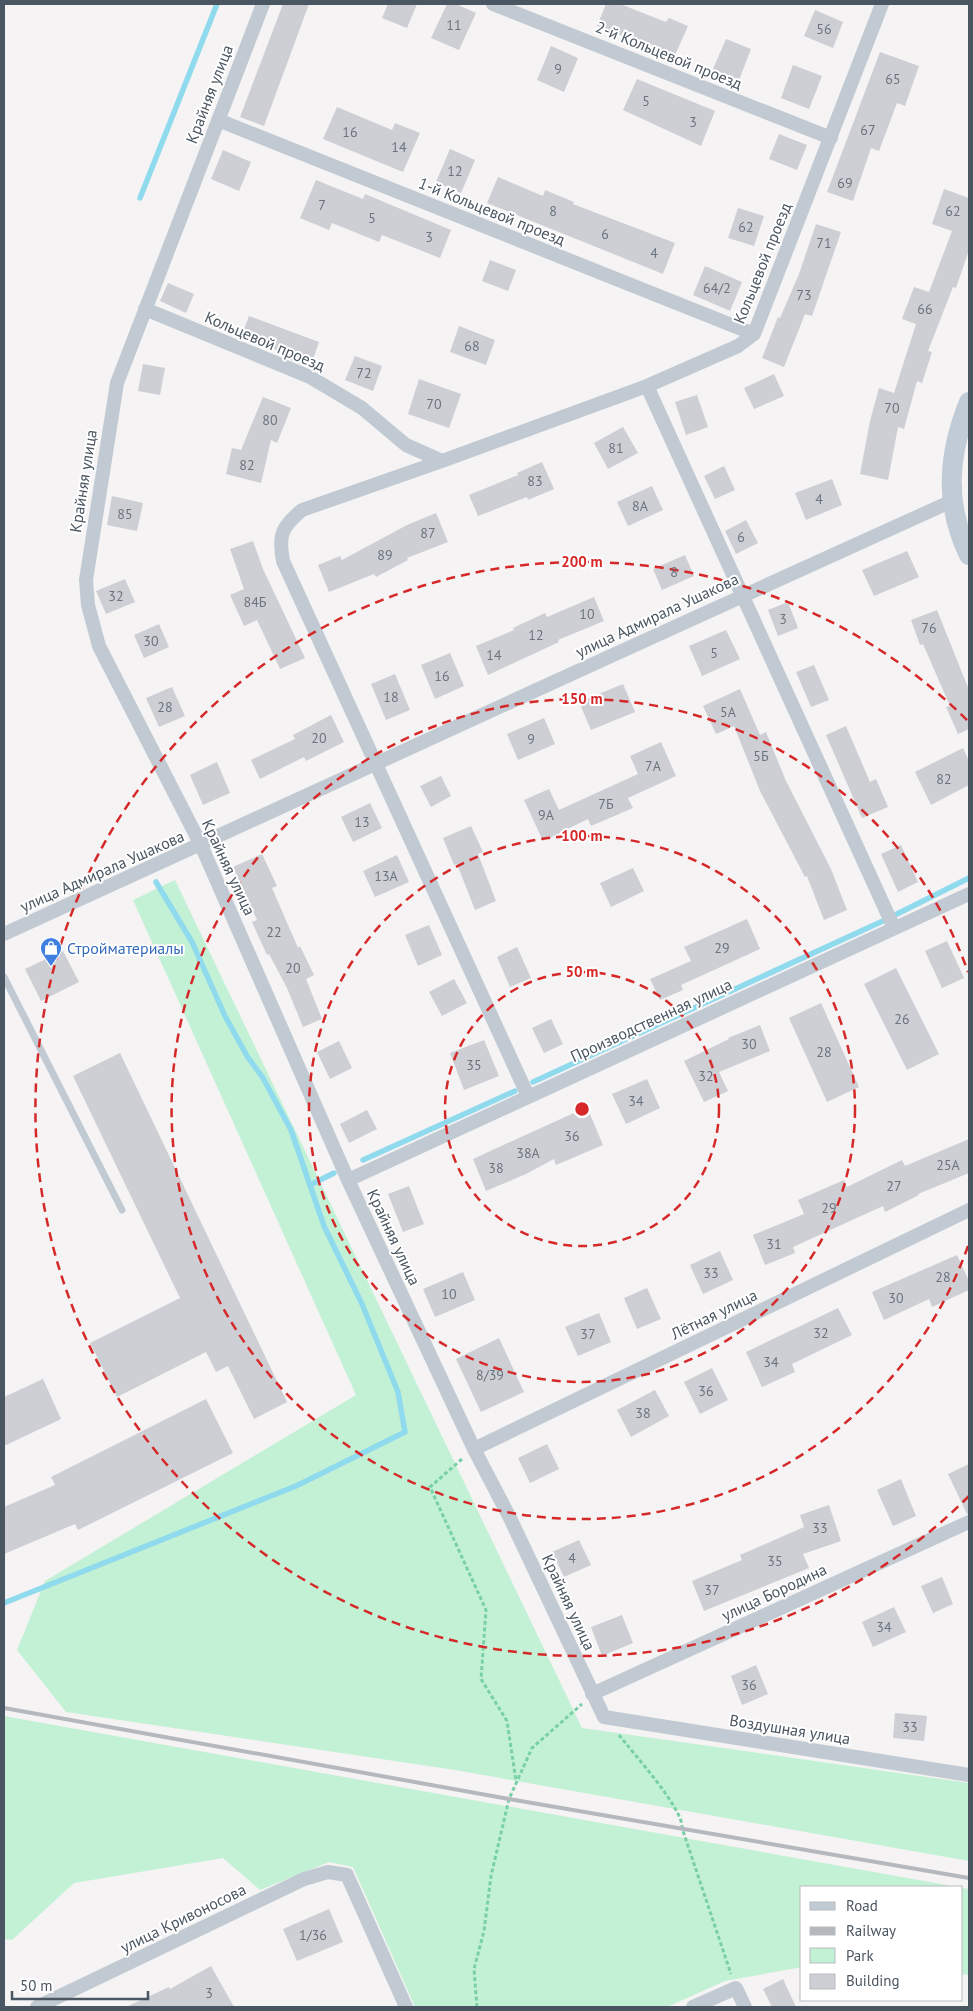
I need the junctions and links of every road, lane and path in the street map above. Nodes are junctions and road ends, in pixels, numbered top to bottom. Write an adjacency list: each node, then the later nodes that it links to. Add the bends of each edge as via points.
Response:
1 (263, 4): 4 (street, Крайняя улица)
2 (494, 4): 5 (street, 2-й Кольцевой проезд)
3 (882, 4): 5 (street, Кольцевой проезд)
4 (218, 120): 6 (street, Крайняя улица); 7 (street, 1-й Кольцевой проезд)
5 (831, 138): 7 (street, Кольцевой проезд)
6 (145, 309): 10 (street, Кольцевой проезд, via 310,377 362,408 406,445); 15 (street, Крайняя улица, via 117,383 86,580 88,605 99,646)
7 (754, 334): 8 (street, Кольцевой проезд, via 738,346)
8 (648, 386): 10 (street, Кольцевой проезд); 13 (street)
9 (969, 402): 11 (main road, via 954,448)
10 (442, 461): 14 (street, Кольцевой проезд, via 302,510 285,525 280,543 283,561)
11 (952, 501): 12 (main road, via 957,526); 13 (street, улица Адмирала Ушакова)
12 (969, 556)
13 (742, 594): 14 (street, улица Адмирала Ушакова); 17 (street)
14 (378, 764): 15 (street, улица Адмирала Ушакова); 20 (street)
15 (201, 845): 18 (street, улица Адмирала Ушакова); 21 (street, Крайняя улица)
16 (969, 894): 17 (street, Производственная улица)
17 (894, 928): 20 (street, Производственная улица)
18 (4, 934)
19 (4, 977): 22 (lane)
20 (528, 1096): 21 (street, Производственная улица)
21 (348, 1180): 24 (street, Крайняя улица)
22 (122, 1210)
23 (969, 1210): 24 (street, Лётная улица)
24 (474, 1449): 26 (street, Крайняя улица); 29 (path, via 430,1487 486,1610 481,1679 507,1721)
25 (969, 1522): 26 (street, улица Бородина)
26 (592, 1694): 27 (street, Крайняя улица); 29 (path, via 532,1748)
27 (604, 1717): 28 (street, Воздушная улица); 30 (path, via 672,1801 682,1822)
28 (969, 1775)
29 (516, 1781): 33 (path, via 491,1876 484,1931 474,1969)
30 (736, 1988): 34 (street); 35 (street)
31 (37, 2007): 32 (street, улица Кривоносова, via 304,1879 328,1872 346,1875)
32 (406, 2007)
33 (476, 2007)
34 (693, 2007)
35 (744, 2007)

